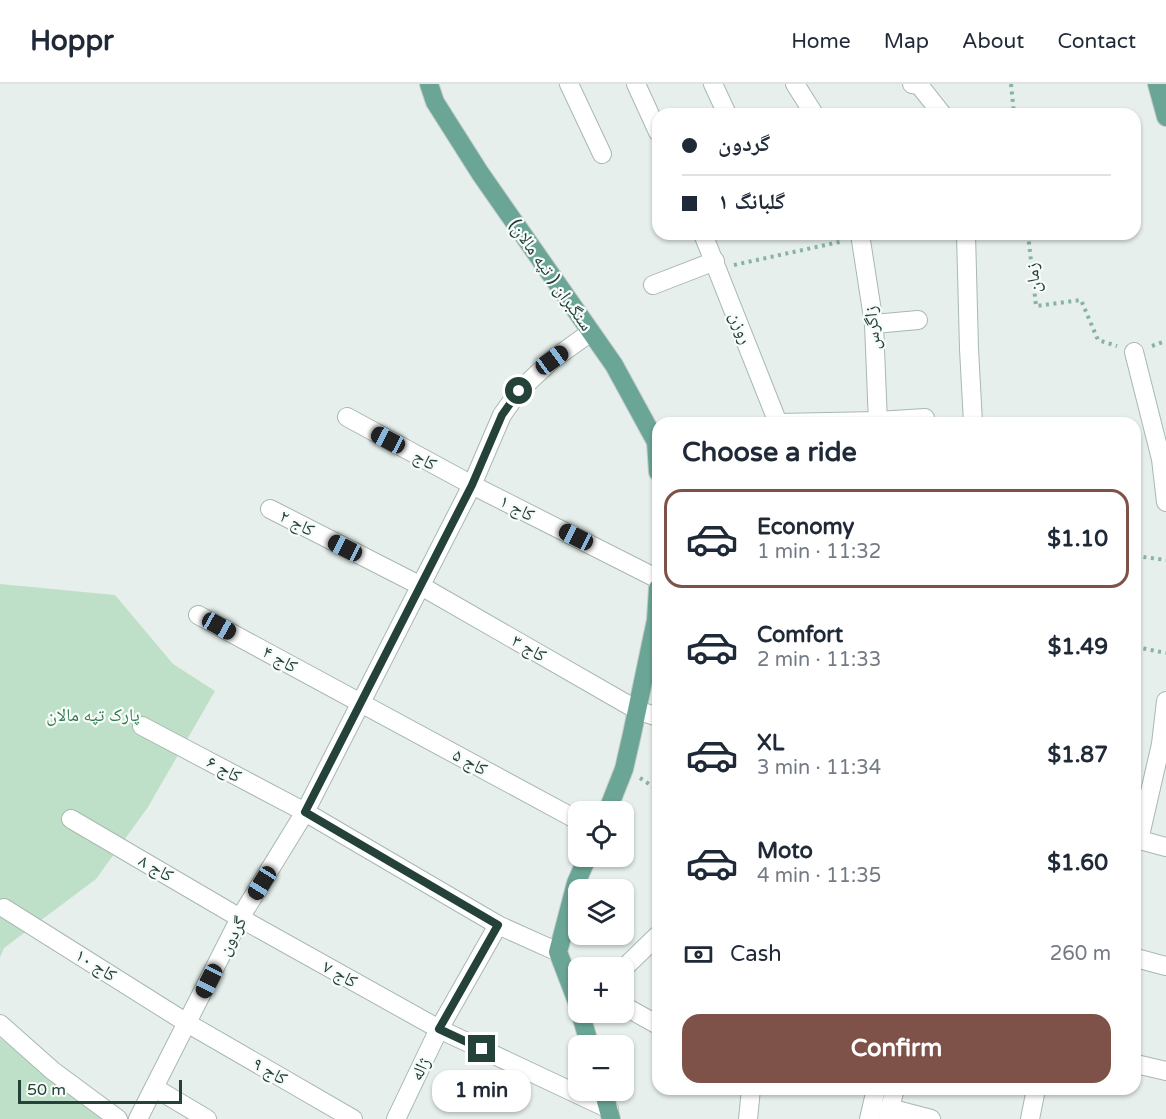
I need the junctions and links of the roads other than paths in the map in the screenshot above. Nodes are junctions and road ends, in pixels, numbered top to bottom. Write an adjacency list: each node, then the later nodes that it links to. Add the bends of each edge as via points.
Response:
1 (429, 84): 21 (main road, سنگبران ( تپه مالان), via 435,102 480,173)
2 (569, 84): 13 (street)
3 (636, 84): 12 (street)
4 (713, 84): 8 (street)
5 (795, 84): 9 (street)
6 (1157, 84): 11 (main road)
7 (915, 85): 10 (street)
8 (724, 108)
9 (810, 108)
10 (936, 108)
11 (1166, 117)
12 (652, 119)
13 (602, 154)
14 (706, 240): 17 (street, روزن)
15 (866, 240): 20 (street, زاگرس)
16 (966, 240): 26 (street)
17 (717, 265): 18 (street); 24 (street, روزن)
18 (653, 285)
19 (918, 320): 20 (street)
20 (874, 324): 25 (street, زاگرس)
21 (591, 332): 27 (main road, سنگبران ( تپه مالان), via 614,364); 29 (street, گردون, via 552,360 519,391 502,415)
22 (1134, 351): 28 (street)
23 (347, 417): 29 (street, کاج)
24 (775, 417)
25 (878, 417)
26 (973, 417)
27 (652, 433)
28 (1163, 459): 30 (street)
29 (472, 485): 32 (street, کاج ۱); 33 (street, گردون)
30 (1166, 502)
31 (270, 509): 33 (street, کاج ۲)
32 (652, 576)
33 (421, 586): 37 (street, گردون); 38 (street, کاج ۳)
34 (198, 615): 37 (street, کاج ۴)
35 (652, 642): 38 (main road)
36 (1166, 701): 41 (street)
37 (361, 704): 43 (street, گردون); 44 (street, کاج ۵)
38 (637, 710): 39 (street, کاج ۳); 42 (main road, via 624,769)
39 (652, 715)
40 (142, 726): 43 (street, کاج ۶)
41 (1163, 745): 46 (street)
42 (611, 801)
43 (305, 812): 51 (street, گردون); 52 (street, کاج ۶)
44 (568, 815)
45 (71, 819): 51 (street, کاج ۸)
46 (1141, 825)
47 (1141, 841): 48 (street)
48 (1166, 847)
49 (583, 867): 54 (main road)
50 (4, 908): 61 (street, کاج ۱۰)
51 (240, 918): 61 (street, گردون); 63 (street, کاج ۷)
52 (498, 925): 54 (street, کاج ۶); 63 (street, ژاله)
53 (652, 941): 55 (street)
54 (558, 952): 58 (main road)
55 (634, 958)
56 (1141, 959): 57 (street)
57 (1166, 966)
58 (568, 977)
59 (634, 1012): 60 (street)
60 (652, 1022)
61 (187, 1023): 66 (street, گردون); 76 (street, کاج ۹)
62 (0, 1024): 73 (street, via 53,1071)
63 (439, 1029): 72 (street, کاج ۷); 77 (street, ژاله)
64 (1141, 1065): 65 (street)
65 (1166, 1071)
66 (154, 1088): 74 (street, گردون); 75 (street)
67 (750, 1095): 78 (street)
68 (875, 1095): 79 (street)
69 (893, 1095): 71 (street)
70 (1035, 1095): 81 (street)
71 (888, 1113): 80 (street)
72 (610, 1114)
73 (118, 1119)
74 (138, 1119)
75 (207, 1119)
76 (352, 1119)
77 (396, 1119)
78 (748, 1119)
79 (869, 1119)
80 (931, 1119)
81 (1030, 1119)

